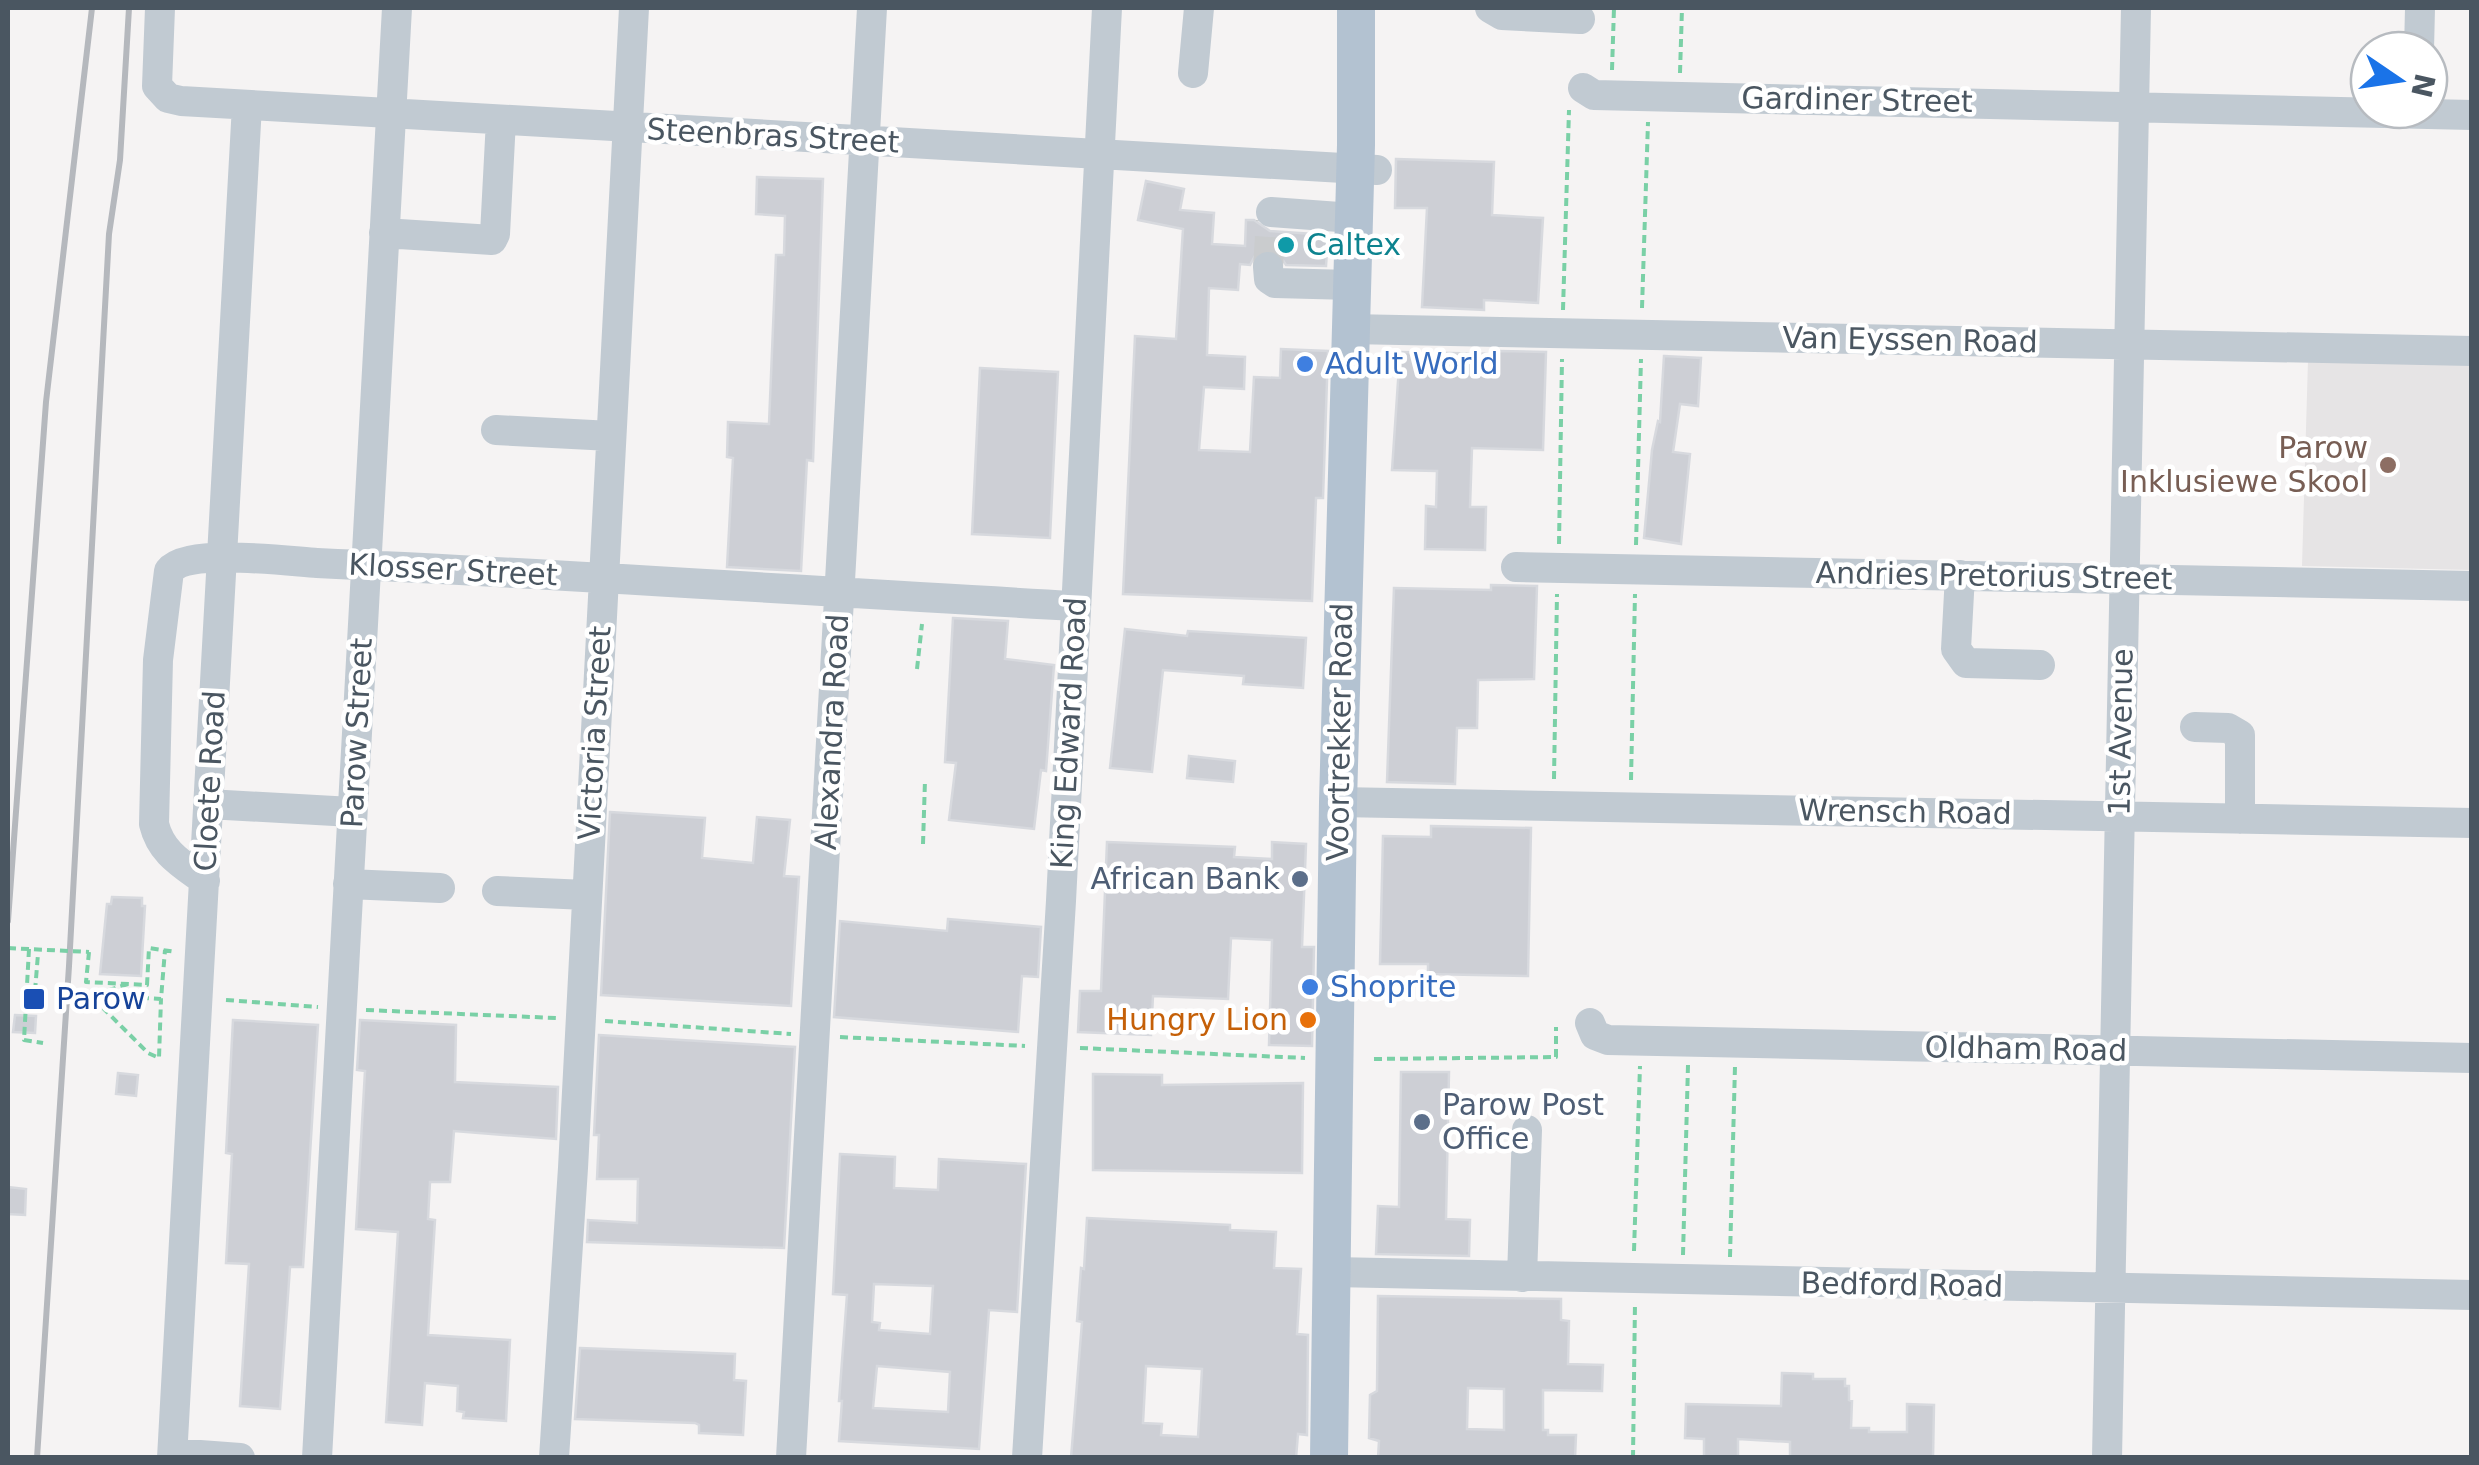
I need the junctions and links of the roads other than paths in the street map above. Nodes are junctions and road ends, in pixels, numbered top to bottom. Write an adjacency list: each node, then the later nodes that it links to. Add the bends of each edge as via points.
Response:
1 (160, 8): 14 (street, Steenbras Street, via 157,86 168,98)
2 (397, 8): 17 (street, Parow Street)
3 (634, 8): 19 (street, Victoria Street)
4 (872, 8): 20 (street, Alexandra Road)
5 (1107, 8): 21 (street, King Edward Road)
6 (1199, 8): 12 (street)
7 (1356, 8): 23 (main road, Voortrekker Road)
8 (1379, 8): 23 (main road, Voortrekker Road)
9 (1490, 8): 11 (street, via 1502,15)
10 (2136, 8): 15 (street, 1st Avenue)
11 (1580, 19)
12 (1193, 73)
13 (1576, 94): 15 (street, Gardiner Street, via 1648,102)
14 (247, 105): 17 (street, Steenbras Street); 33 (street, Cloete Road)
15 (2134, 105): 16 (street, Gardiner Street); 29 (street, 1st Avenue)
16 (2349, 110)
17 (391, 114): 18 (street, Steenbras Street); 25 (street, Parow Street)
18 (501, 120): 19 (street, Steenbras Street); 25 (street, via 492,240)
19 (628, 127): 20 (street, Steenbras Street); 32 (street, Victoria Street)
20 (864, 141): 21 (street, Steenbras Street); 40 (street, Alexandra Road)
21 (1098, 154): 22 (street, Steenbras Street); 41 (street, King Edward Road)
22 (1273, 165): 23 (street, Steenbras Street); 24 (street, via 1271,216)
23 (1366, 170): 24 (main road, Voortrekker Road); 28 (main road, Voortrekker Road)
24 (1353, 218): 27 (main road, Voortrekker Road)
25 (384, 232): 34 (street, Parow Street)
26 (1268, 273): 27 (street, via 1278,283)
27 (1351, 285): 28 (main road, Voortrekker Road)
28 (1361, 330): 29 (street, Van Eyssen Road); 44 (main road, Voortrekker Road)
29 (2129, 344): 30 (street, Van Eyssen Road); 37 (street, 1st Avenue)
30 (2472, 351)
31 (496, 430): 32 (street)
32 (611, 436): 38 (street, Victoria Street)
33 (222, 558): 34 (street, Klosser Street); 45 (street, Cloete Road); 50 (street, Klosser Street, via 184,560 169,571 158,660 154,824 165,850)
34 (366, 565): 38 (street, Klosser Street); 46 (street, Parow Street)
35 (1516, 568): 36 (street, Andries Pretorius Street)
36 (1960, 575): 37 (street, Andries Pretorius Street); 42 (street, via 1961,660)
37 (2124, 578): 39 (street, Andries Pretorius Street); 47 (street, 1st Avenue)
38 (603, 579): 40 (street, Klosser Street); 54 (street, Victoria Street)
39 (2472, 586)
40 (839, 593): 41 (street, Klosser Street); 67 (street, Alexandra Road)
41 (1075, 606): 68 (street, King Edward Road)
42 (2040, 665)
43 (2195, 726): 48 (street, via 2240,735)
44 (1349, 802): 47 (street, Wrensch Road); 59 (main road, Voortrekker Road)
45 (208, 804): 46 (street); 50 (street, Cloete Road)
46 (352, 812): 51 (street, Parow Street)
47 (2120, 816): 48 (street, Wrensch Road); 56 (street, 1st Avenue)
48 (2240, 819): 49 (street, Wrensch Road)
49 (2472, 823)
50 (205, 882): 63 (street, Cloete Road)
51 (348, 884): 52 (street); 65 (street, Parow Street)
52 (440, 888)
53 (497, 891): 54 (street)
54 (586, 896): 66 (street, Victoria Street)
55 (1590, 1023): 56 (street, Oldham Road, via 1608,1040)
56 (2113, 1051): 57 (street, Oldham Road); 61 (street, 1st Avenue)
57 (2472, 1058)
58 (1527, 1130): 60 (street)
59 (1344, 1273): 60 (street, Bedford Road); 69 (main road, Voortrekker Road); 70 (main road, Voortrekker Road)
60 (1522, 1278): 61 (street, Bedford Road)
61 (2110, 1288): 62 (street, Bedford Road); 71 (street, 1st Avenue)
62 (2472, 1295)
63 (172, 1456): 64 (street)
64 (240, 1458)
65 (317, 1458)
66 (554, 1458)
67 (792, 1458)
68 (1027, 1458)
69 (1329, 1458)
70 (1352, 1458)
71 (2107, 1458)

